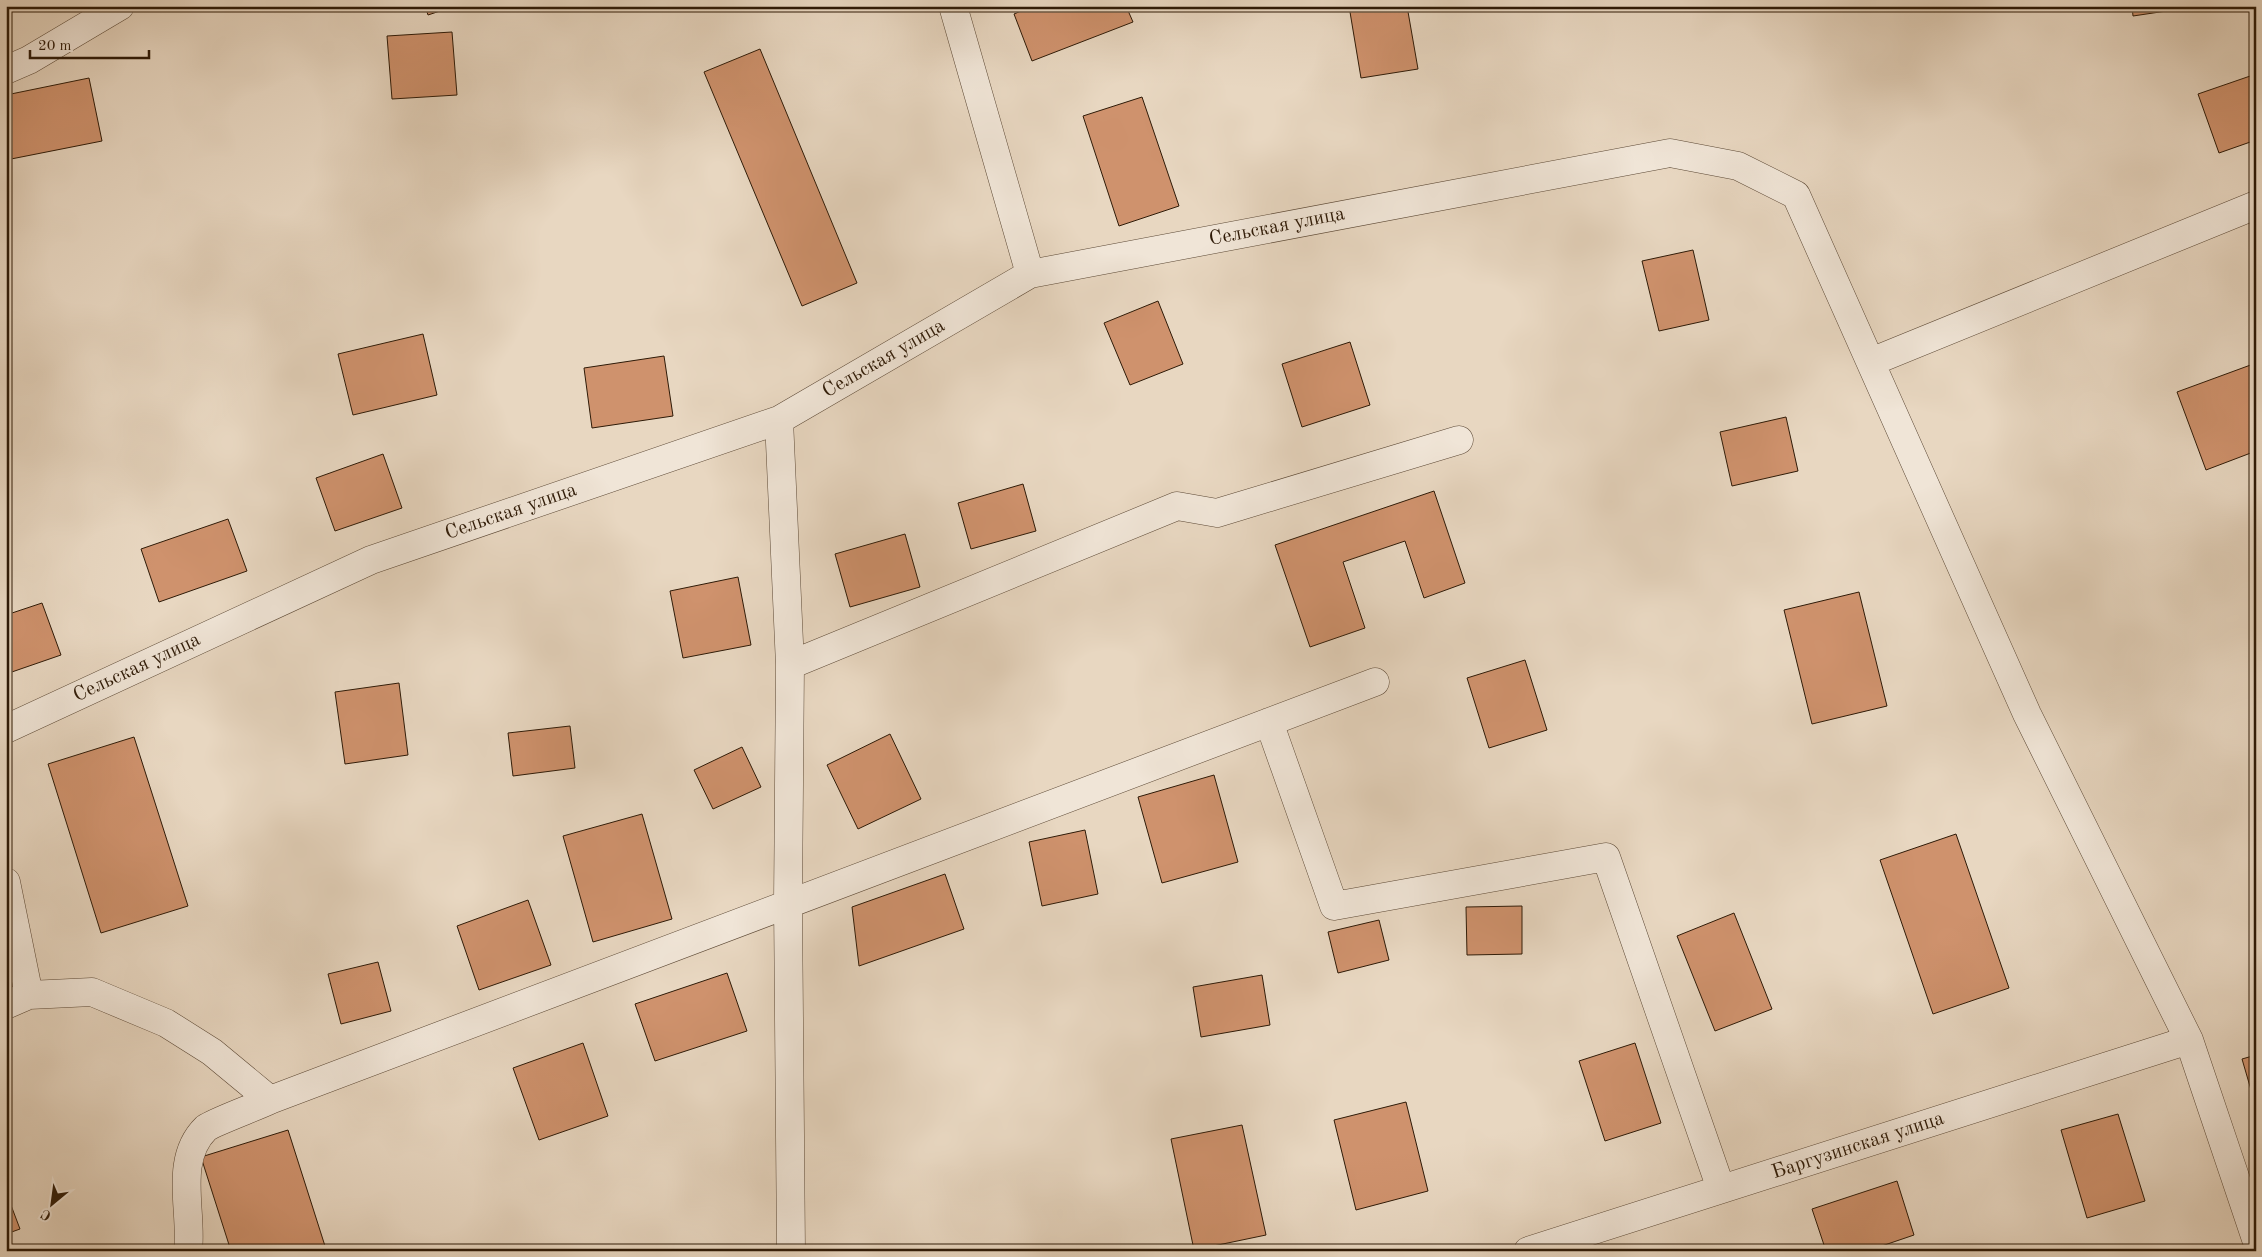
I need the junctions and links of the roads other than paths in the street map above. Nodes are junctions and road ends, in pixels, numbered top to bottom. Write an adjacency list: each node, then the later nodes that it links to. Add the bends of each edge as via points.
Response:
1 (120, 6): 3 (street, via 29,60)
2 (953, 6): 5 (street)
3 (6, 70)
4 (2256, 205): 6 (street)
5 (1030, 274): 6 (street, Сельская улица, via 1670,153 1738,166 1796,195); 7 (street, Сельская улица)
6 (1871, 362): 16 (street, via 2027,714)
7 (779, 420): 9 (street); 12 (street, Сельская улица, via 371,560)
8 (1460, 440): 9 (street, via 1217,513 1177,506)
9 (790, 665): 14 (street)
10 (1375, 682): 11 (street)
11 (1269, 722): 14 (street); 18 (street, via 1334,906 1606,857)
12 (6, 729)
13 (6, 882): 15 (street)
14 (788, 903): 17 (street); 21 (street)
15 (18, 1000): 17 (street, via 92,992 166,1023 212,1052)
16 (2189, 1040): 18 (street, Баргузинская улица); 19 (street)
17 (270, 1100): 20 (street, via 207,1128 191,1151 187,1175)
18 (1721, 1189): 22 (street, Баргузинская улица)
19 (2256, 1239)
20 (188, 1251)
21 (791, 1251)
22 (1528, 1251)

